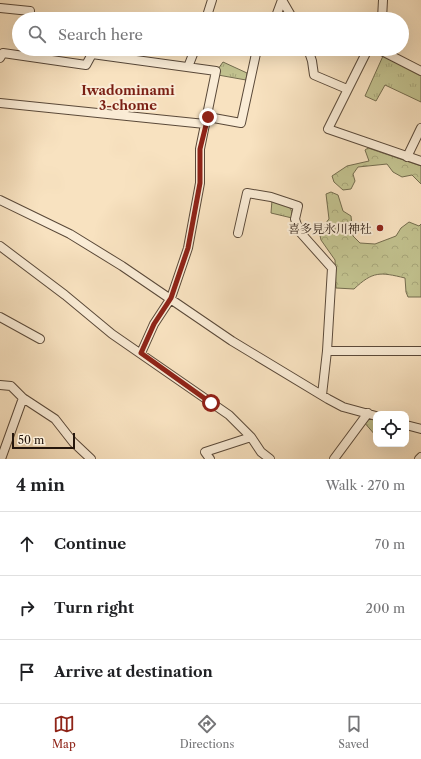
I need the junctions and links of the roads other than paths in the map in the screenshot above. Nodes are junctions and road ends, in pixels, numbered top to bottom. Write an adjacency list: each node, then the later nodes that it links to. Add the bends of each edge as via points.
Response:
1 (212, 0): 6 (street)
2 (282, 0): 7 (street); 8 (street)
3 (382, 0): 9 (street)
4 (0, 8): 5 (street)
5 (30, 12)
6 (208, 12)
7 (278, 12)
8 (289, 12)
9 (382, 12)
10 (12, 53): 19 (street, via 3,53)
11 (42, 56): 12 (street, via 86,65)
12 (91, 56)
13 (107, 56): 20 (street)
14 (192, 56): 20 (street)
15 (255, 56): 24 (street, via 241,123)
16 (310, 56): 22 (street, via 314,75)
17 (364, 56): 22 (street)
18 (392, 56): 21 (street)
19 (0, 58)
20 (188, 67): 24 (street, via 216,71)
21 (421, 71)
22 (347, 89): 26 (street, via 328,129)
23 (0, 103): 24 (street)
24 (207, 120): 31 (street, via 200,149 200,183 188,248)
25 (421, 128): 26 (street)
26 (407, 157): 27 (street)
27 (421, 162)
28 (0, 200): 31 (street, via 70,234)
29 (238, 233): 34 (street, via 247,193 271,197 298,206 295,219 300,231 332,268)
30 (0, 246): 36 (street, via 112,334)
31 (171, 298): 36 (street, via 154,324); 38 (street, via 232,340)
32 (0, 317): 33 (street)
33 (40, 339)
34 (327, 351): 35 (street); 38 (street)
35 (421, 351)
36 (141, 353): 43 (street, via 229,415)
37 (0, 385): 39 (street, via 11,386)
38 (322, 395): 40 (street, via 343,407)
39 (23, 398): 44 (street); 45 (street, via 55,419 73,442)
40 (372, 415): 48 (street)
41 (409, 426): 42 (street)
42 (421, 429)
43 (251, 437): 46 (street, via 205,452); 47 (street, via 261,452)
44 (1, 459)
45 (91, 459)
46 (210, 459)
47 (270, 459)
48 (334, 459)

